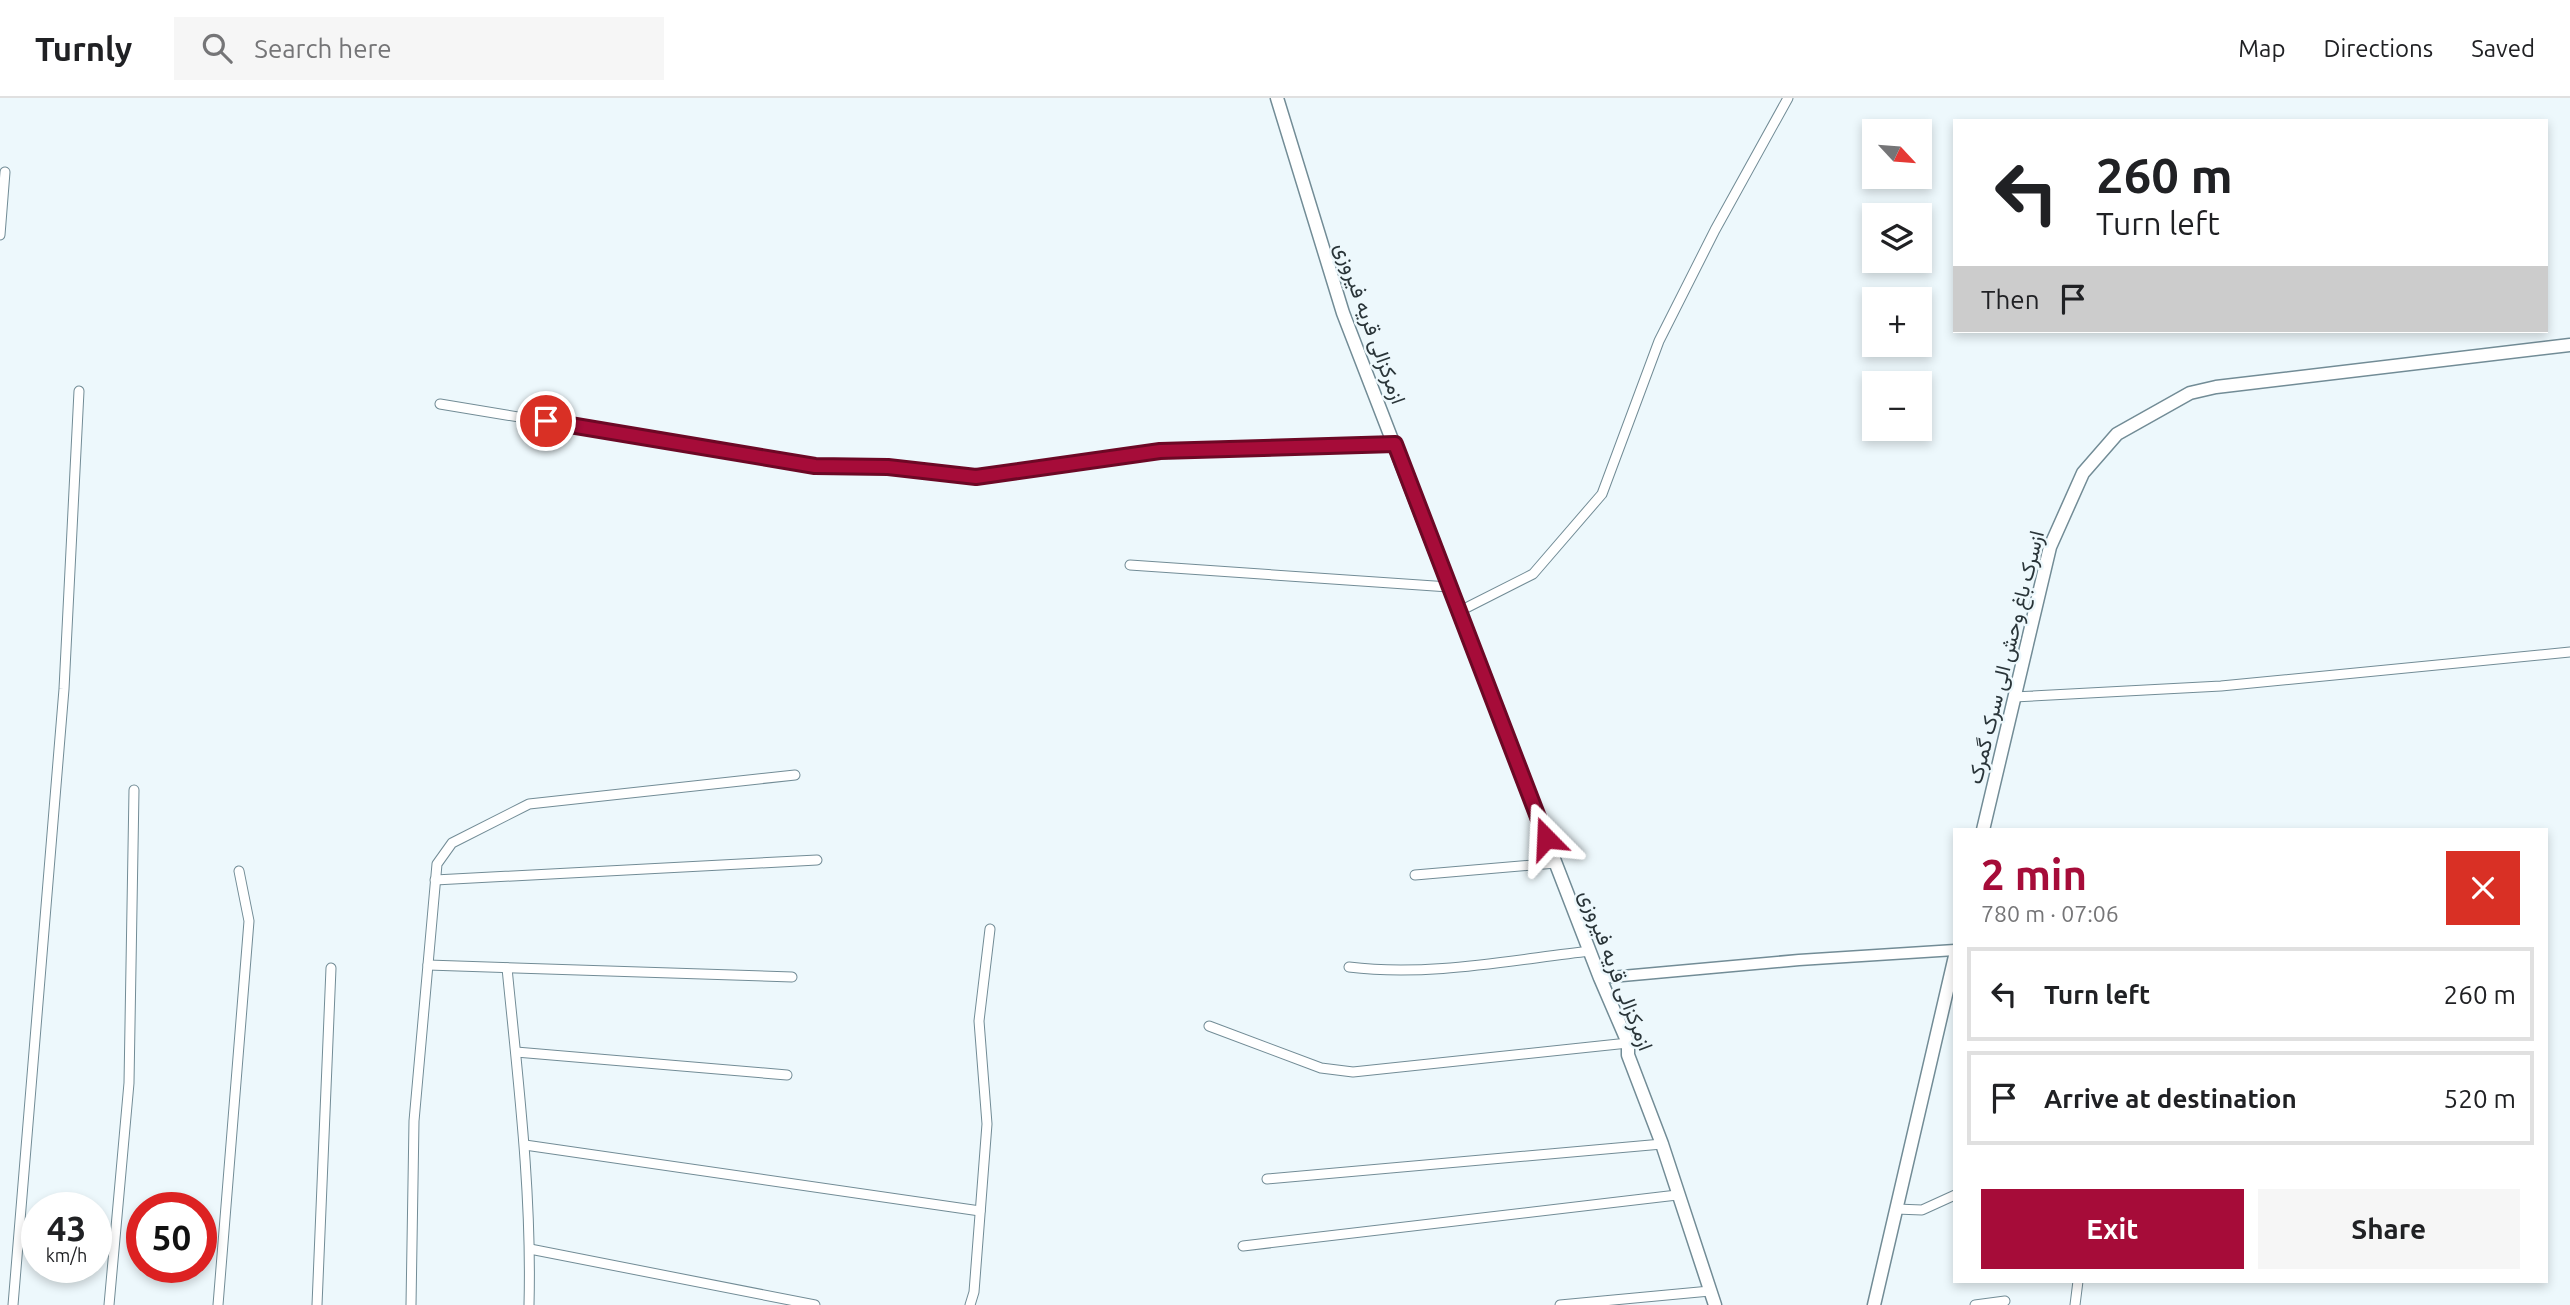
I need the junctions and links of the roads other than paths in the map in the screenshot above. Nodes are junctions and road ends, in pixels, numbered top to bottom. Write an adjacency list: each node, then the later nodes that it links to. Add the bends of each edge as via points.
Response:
1 (1277, 98): 8 (main road, ازمرکزالی قریه فیروزی, via 1343,313)
2 (1788, 98): 11 (street, via 1659,341 1602,494 1533,575)
3 (5, 172): 4 (street)
4 (0, 235)
5 (2570, 345): 13 (main road, ازسرک باغ وحش الی سرک گمرک, via 2216,387 2190,393 2117,433 2082,473 2050,547)
6 (79, 391): 49 (street, via 64,689)
7 (440, 404): 8 (street, via 815,466 888,467 976,477 1160,451)
8 (1395, 444): 10 (main road, ازمرکزالی قریه فیروزی)
9 (1130, 565): 10 (street)
10 (1449, 587): 11 (main road, ازمرکزالی قریه فیروزی)
11 (1458, 612): 18 (main road, ازمرکزالی قریه فیروزی)
12 (2570, 652): 13 (street, via 2221,686)
13 (2014, 697): 16 (main road, ازسرک باغ وحش الی سرک گمرک)
14 (795, 775): 21 (street, via 529,804 453,843 437,864)
15 (134, 790): 50 (street, via 129,1083)
16 (1983, 828)
17 (817, 860): 21 (street)
18 (1556, 863): 20 (street); 24 (main road, ازمرکزالی قریه فیروزی)
19 (239, 871): 51 (street, via 249,921)
20 (1415, 875)
21 (435, 880): 25 (street)
22 (990, 929): 43 (street, via 979,1021 987,1124)
23 (1953, 950): 31 (street)
24 (1590, 951): 26 (street, via 1418,970); 31 (main road, ازمرکزالی قریه فیروزی)
25 (428, 965): 28 (street); 53 (street, via 414,1121)
26 (1349, 967)
27 (331, 968): 52 (street)
28 (507, 968): 30 (street); 35 (street)
29 (1953, 973): 32 (main road)
30 (792, 977)
31 (1600, 978): 34 (main road, ازمرکزالی قریه فیروزی)
32 (1949, 1007): 42 (main road)
33 (1209, 1026): 34 (street, via 1321,1068 1367,1073)
34 (1628, 1042): 37 (main road, ازمرکزالی قریه فیروزی, via 1628,1055)
35 (516, 1052): 36 (street); 38 (street)
36 (787, 1075)
37 (1662, 1144): 39 (street); 40 (main road, ازمرکزالی قریه فیروزی)
38 (525, 1145): 43 (street); 45 (street)
39 (1267, 1179)
40 (1677, 1195): 44 (street); 47 (main road, ازمرکزالی قریه فیروزی)
41 (1953, 1196): 42 (street, via 1922,1210)
42 (1896, 1209): 59 (main road)
43 (980, 1211): 56 (street)
44 (1243, 1245)
45 (530, 1249): 54 (street); 55 (street)
46 (2078, 1283): 61 (street)
47 (1710, 1291): 57 (street); 58 (main road, ازمرکزالی قریه فیروزی)
48 (2005, 1301): 60 (street)
49 (13, 1305)
50 (109, 1305)
51 (218, 1305)
52 (317, 1305)
53 (411, 1305)
54 (529, 1305)
55 (815, 1305)
56 (970, 1305)
57 (1560, 1305)
58 (1715, 1305)
59 (1874, 1305)
60 (1975, 1305)
61 (2075, 1305)

